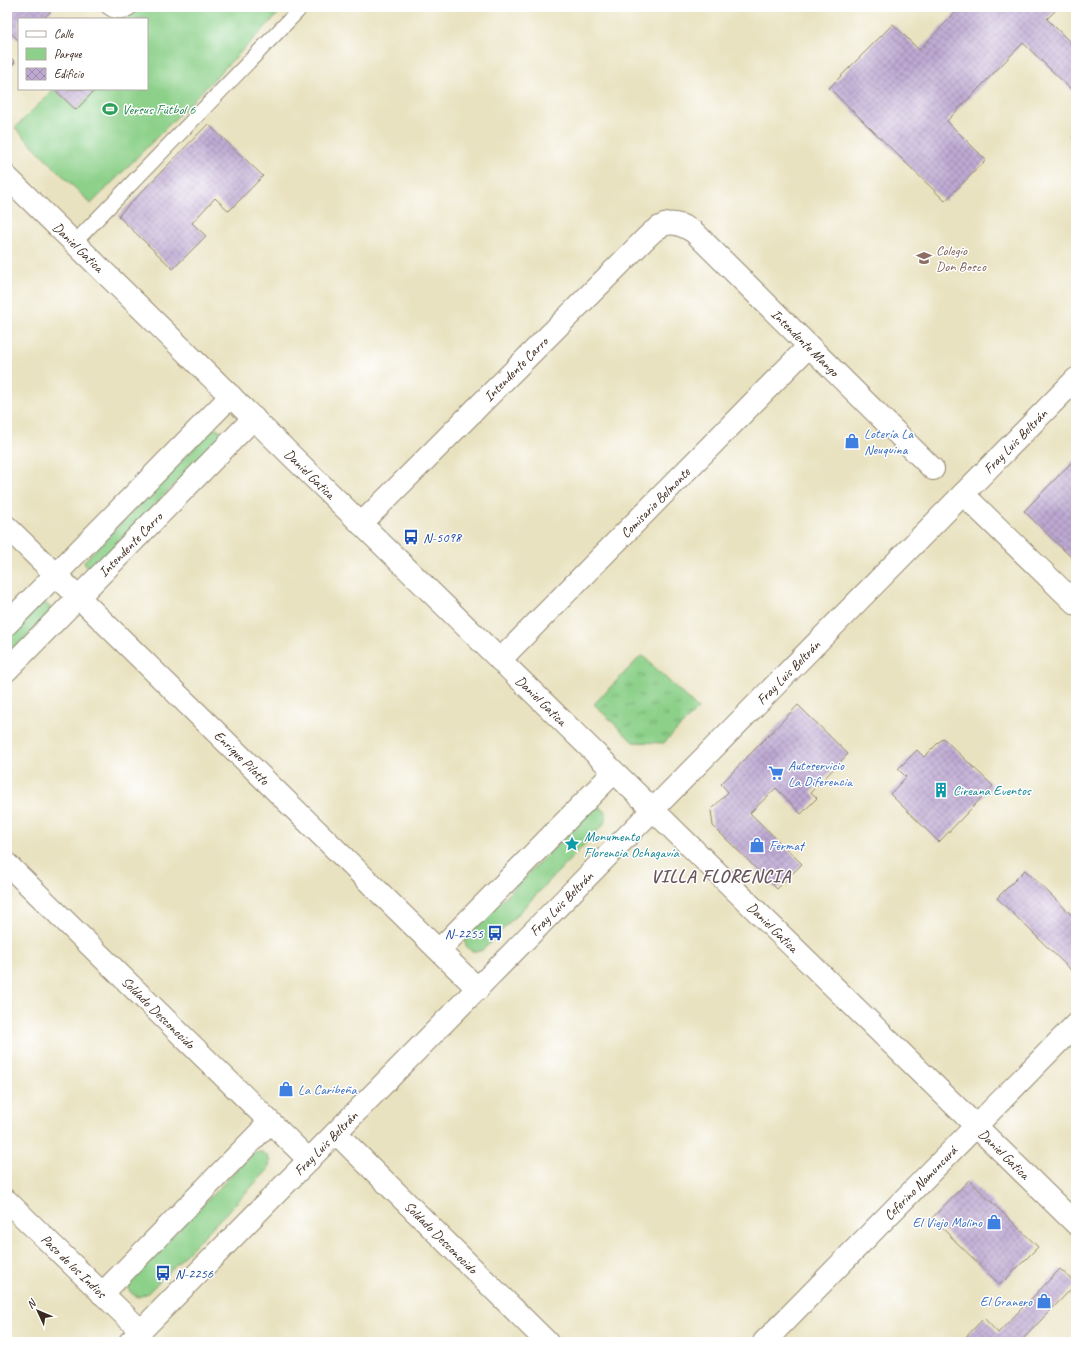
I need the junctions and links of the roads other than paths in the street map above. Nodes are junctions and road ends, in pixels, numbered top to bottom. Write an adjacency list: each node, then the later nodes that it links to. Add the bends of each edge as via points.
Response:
1 (108, 7): 2 (lane, via 120,12)
2 (131, 7)
3 (298, 11): 6 (lane)
4 (7, 177): 6 (street, Daniel Gatica)
5 (675, 223): 7 (street, Intendente Mango, via 694,232); 13 (street, Intendente Carro, via 664,224 654,230)
6 (74, 243): 9 (street, Daniel Gatica)
7 (809, 346): 11 (street, Intendente Mango); 19 (street, Comisario Belmonte)
8 (1076, 379): 12 (street, Fray Luis Beltrán)
9 (231, 396): 10 (street, Daniel Gatica); 15 (street)
10 (254, 418): 13 (street, Daniel Gatica); 16 (street, Intendente Carro)
11 (933, 469)
12 (963, 494): 17 (street); 22 (street, Fray Luis Beltrán)
13 (361, 524): 19 (street, Daniel Gatica)
14 (7, 527): 15 (street, Enrique Pilotto)
15 (56, 575): 16 (street, Enrique Pilotto); 18 (street)
16 (79, 597): 20 (street, Intendente Carro); 24 (street, Enrique Pilotto)
17 (1076, 604)
18 (7, 624)
19 (500, 660): 21 (street, Daniel Gatica)
20 (7, 670)
21 (614, 772): 22 (street, Daniel Gatica); 24 (street)
22 (653, 810): 25 (street, Fray Luis Beltrán); 28 (street, Daniel Gatica)
23 (7, 864): 27 (street, Soldado Desconocido)
24 (439, 950): 25 (street, Enrique Pilotto)
25 (478, 989): 29 (street, Fray Luis Beltrán)
26 (1076, 1024): 28 (street, Ceferino Namuncurá)
27 (270, 1122): 30 (street, Soldado Desconocido); 33 (street)
28 (976, 1126): 32 (street, Daniel Gatica); 36 (street, Ceferino Namuncurá)
29 (336, 1133): 30 (street, Fray Luis Beltrán); 35 (street, Soldado Desconocido)
30 (309, 1160): 34 (street, Fray Luis Beltrán)
31 (7, 1200): 33 (street, Paso de los Indios)
32 (1076, 1224)
33 (102, 1294): 34 (street, Paso de los Indios)
34 (136, 1337)
35 (547, 1342)
36 (764, 1342)

